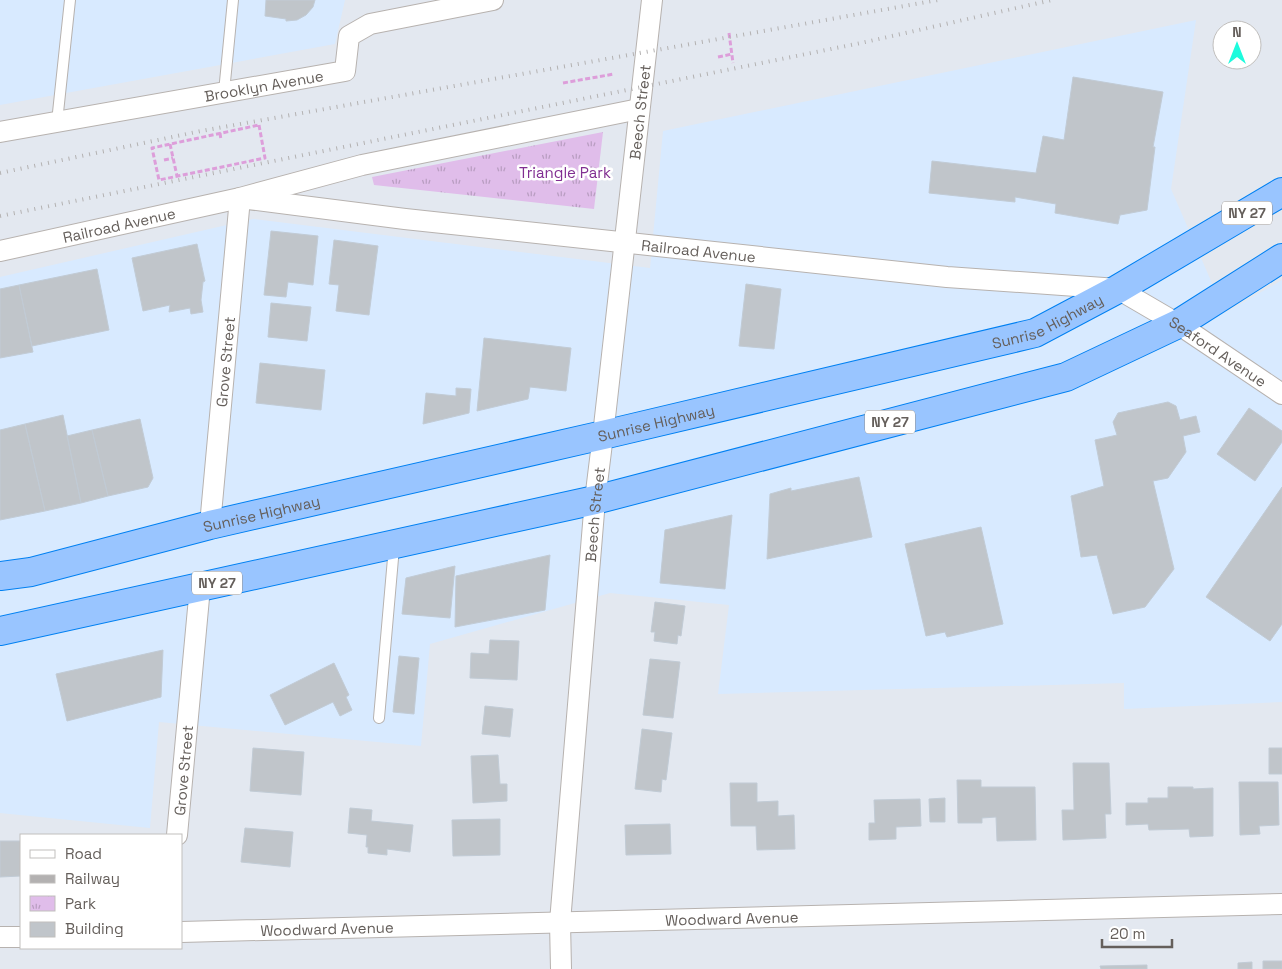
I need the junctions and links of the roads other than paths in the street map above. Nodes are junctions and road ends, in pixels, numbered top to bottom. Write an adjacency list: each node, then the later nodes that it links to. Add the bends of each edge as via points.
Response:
1 (70, 0): 7 (lane)
2 (233, 0): 5 (lane)
3 (493, 0): 5 (street, Brooklyn Avenue, via 370,24 350,36 345,71)
4 (652, 0): 6 (street, Beech Street)
5 (224, 92): 7 (street, Brooklyn Avenue)
6 (639, 109): 10 (street, Railroad Avenue, via 362,165); 11 (street, Beech Street)
7 (57, 122): 8 (street, Brooklyn Avenue)
8 (0, 132)
9 (1282, 192): 14 (highway, Sunrise Highway / NY 27)
10 (240, 198): 11 (street, Railroad Avenue); 12 (street, Railroad Avenue); 20 (street, Grove Street)
11 (624, 242): 14 (street, Railroad Avenue, via 947,276); 18 (street, Beech Street)
12 (0, 252)
13 (1282, 258): 16 (highway, NY 27)
14 (1118, 289): 15 (street, Railroad Avenue); 18 (highway, Sunrise Highway / NY 27, via 1034,333)
15 (1152, 309): 16 (street, Seaford Avenue)
16 (1178, 324): 17 (street, Seaford Avenue); 19 (highway, NY 27, via 1066,377)
17 (1282, 394)
18 (603, 435): 19 (street, Beech Street); 20 (highway, Sunrise Highway / NY 27)
19 (595, 500): 21 (highway, NY 27); 28 (street, Beech Street)
20 (210, 525): 22 (highway, Sunrise Highway / NY 27, via 31,572)
21 (394, 543): 23 (highway, NY 27); 25 (lane)
22 (0, 576)
23 (200, 587): 24 (highway, NY 27); 26 (street, Grove Street)
24 (0, 631)
25 (379, 718)
26 (177, 834)
27 (1282, 904): 28 (street, Woodward Avenue)
28 (560, 922): 29 (street, Woodward Avenue); 32 (street, Beech Street)
29 (182, 932)
30 (20, 937): 31 (street)
31 (0, 938)
32 (561, 969)

